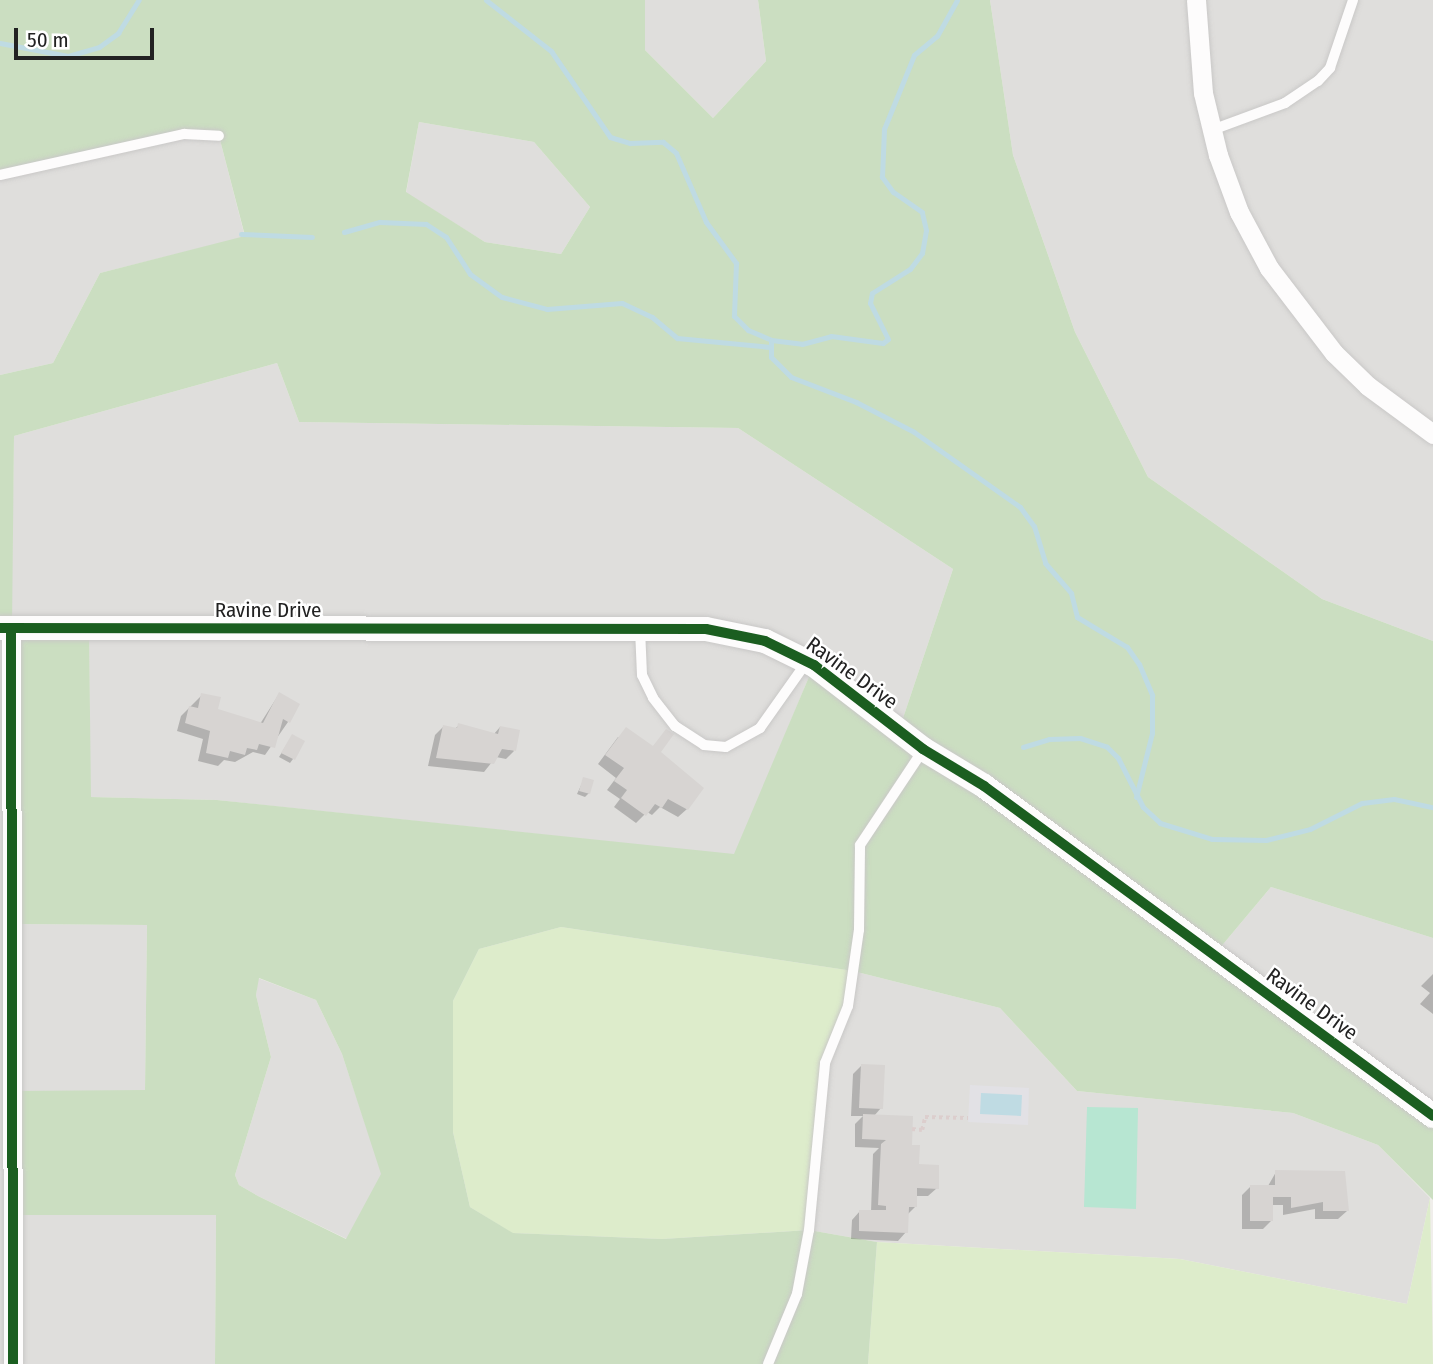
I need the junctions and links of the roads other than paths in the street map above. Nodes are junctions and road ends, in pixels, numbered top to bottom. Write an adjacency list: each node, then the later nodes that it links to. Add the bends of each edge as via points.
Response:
1 (1196, 0): 3 (street, via 1198,53)
2 (1353, 0): 3 (lane, via 1330,68 1318,81 1285,103)
3 (1212, 130): 6 (street, via 1239,212 1269,268 1303,317 1368,386)
4 (219, 136): 5 (lane, via 184,134)
5 (0, 175)
6 (1433, 434)
7 (6, 628): 8 (street, Ravine Drive); 12 (street)
8 (640, 628): 9 (street, Ravine Drive, via 728,631 765,641); 9 (lane, via 642,675 653,698 675,726 704,744 726,747 760,728)
9 (807, 661): 10 (street, Ravine Drive)
10 (923, 749): 11 (street, Ravine Drive, via 984,786); 13 (lane, via 860,845 859,930 848,1006 825,1063 809,1230 797,1294)
11 (1433, 1116)
12 (13, 1364)
13 (768, 1364)

